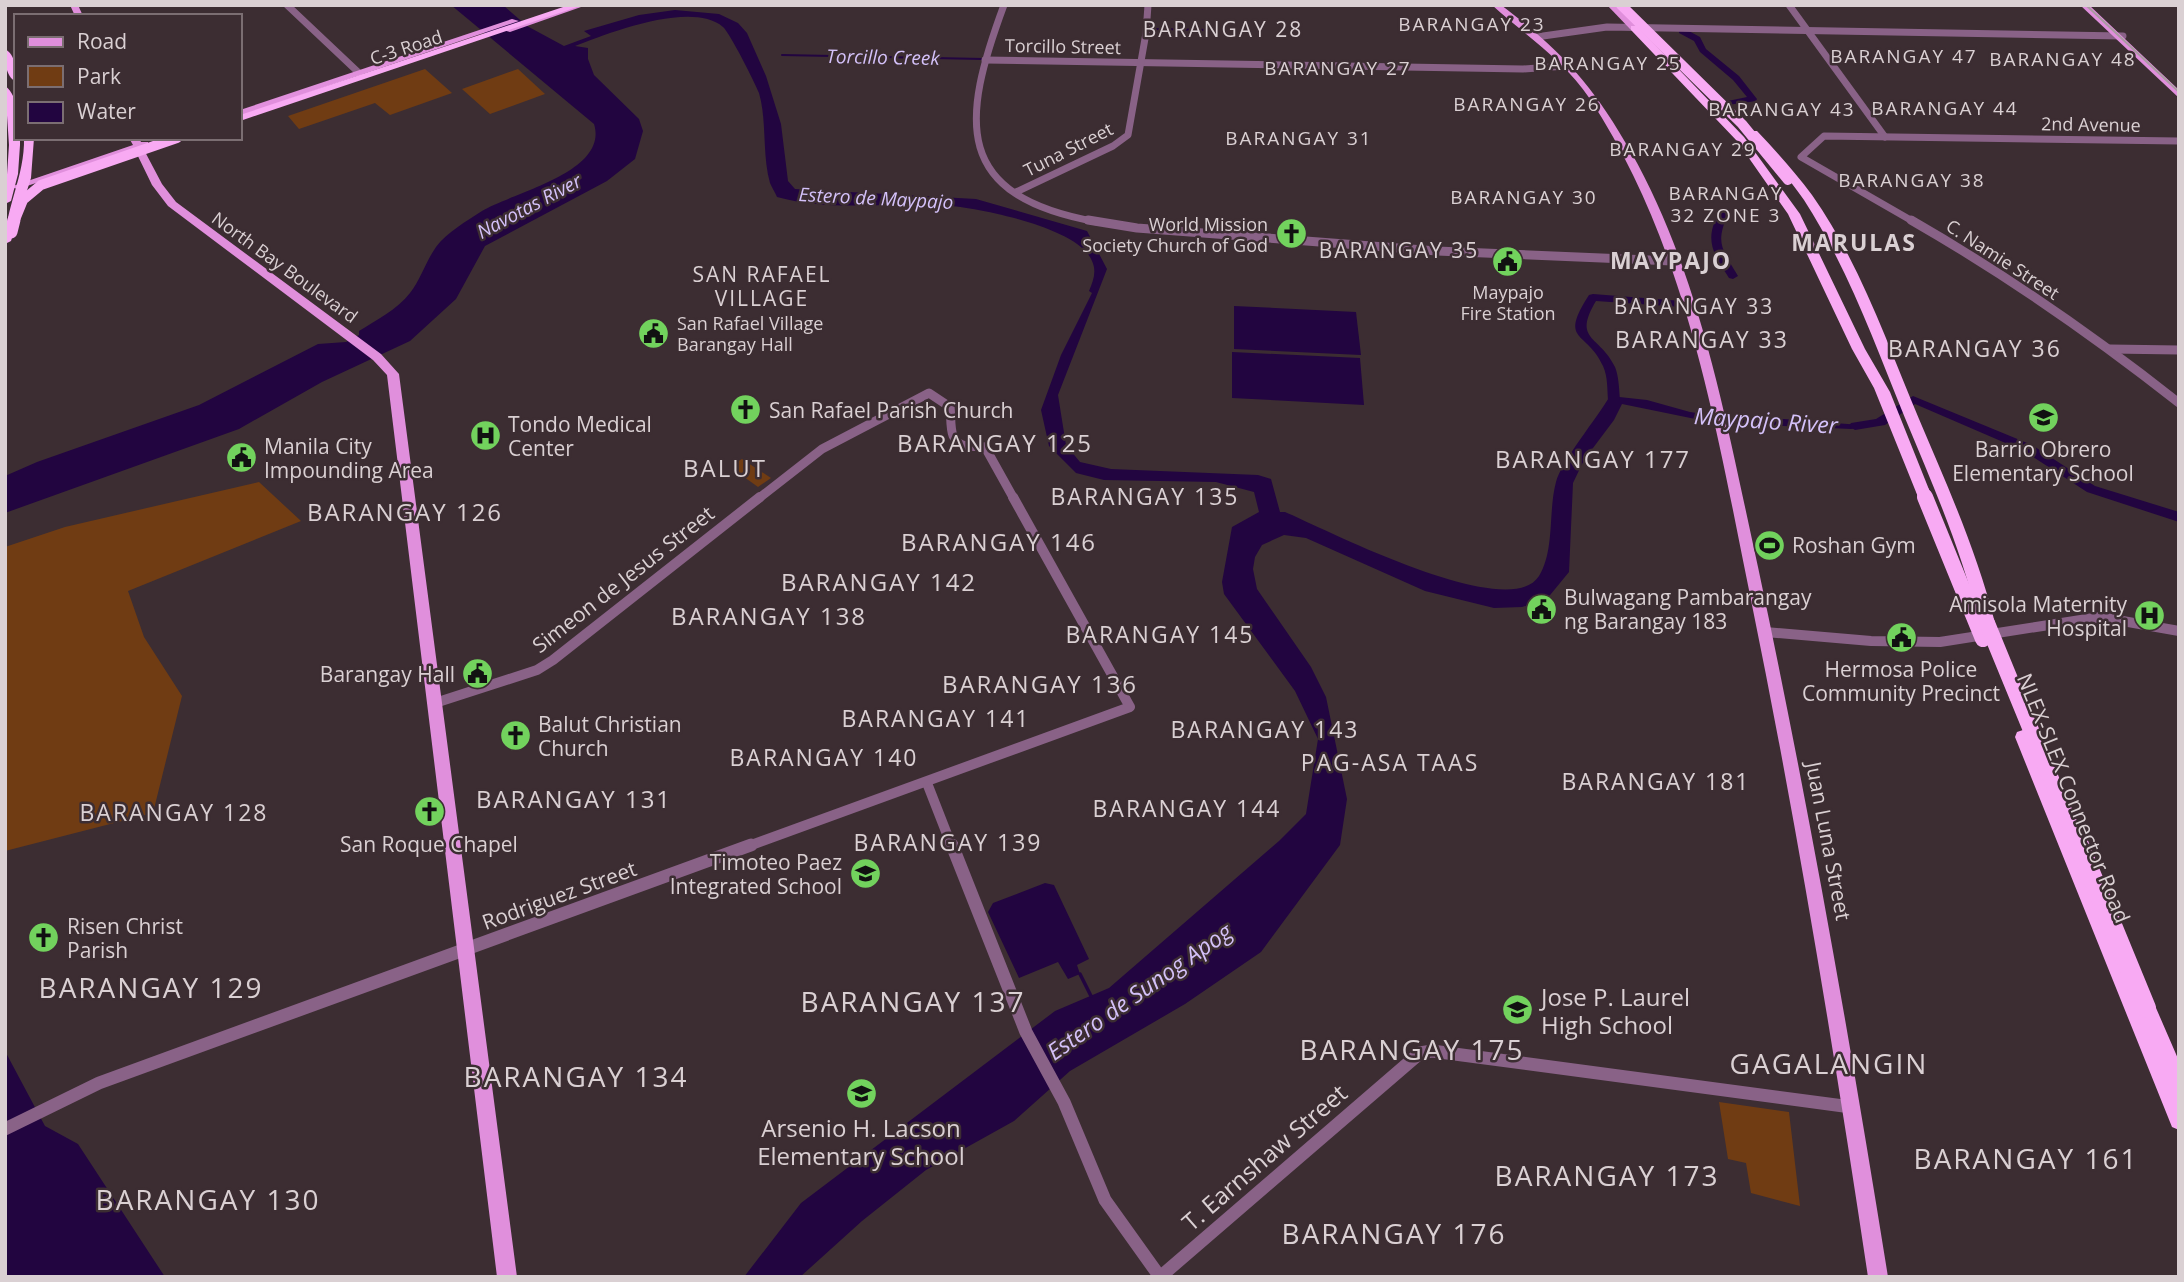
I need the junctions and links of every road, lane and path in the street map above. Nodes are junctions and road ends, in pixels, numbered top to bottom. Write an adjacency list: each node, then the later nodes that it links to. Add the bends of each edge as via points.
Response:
1 (287, 5): 24 (street)
2 (564, 5): 12 (main road, C-3 Road); 29 (highway)
3 (581, 5): 12 (main road, C-3 Road); 30 (highway)
4 (1003, 5): 20 (street)
5 (1148, 5): 21 (street, Tuna Street)
6 (1496, 5): 18 (main road, Juan Luna Street)
7 (1611, 5): 13 (main road); 52 (highway, NLEX-SLEX Connector Road, via 1771,166 1820,242)
8 (1624, 5): 14 (main road); 54 (highway, NLEX-SLEX Connector Road, bridge, via 1748,124 1778,161 1837,260)
9 (1789, 5): 15 (street)
10 (2084, 5): 17 (main road)
11 (2091, 5): 17 (main road)
12 (525, 21): 16 (main road, C-3 Road)
13 (1634, 27): 14 (street); 18 (street); 52 (highway, via 1737,134 1793,211 1861,357)
14 (1646, 28): 15 (street); 54 (highway, via 1785,166 1819,211 1854,276 1970,560)
15 (1808, 31): 17 (street); 32 (street)
16 (487, 34): 24 (main road, C-3 Road); 31 (main road, C-3 Road)
17 (2119, 36): 25 (main road); 27 (main road)
18 (1536, 37): 22 (main road, Juan Luna Street)
19 (5, 52): 23 (highway)
20 (985, 60): 21 (street, Torcillo Street); 44 (street, via 976,117 978,147 987,166)
21 (1141, 63): 22 (street, Torcillo Street); 44 (street, Tuna Street, via 1128,135)
22 (1566, 66): 49 (main road, Juan Luna Street, via 1593,97 1620,142 1645,189)
23 (14, 74)
24 (359, 74): 28 (main road, C-3 Road)
25 (2179, 87)
26 (5, 89): 43 (highway, via 14,145)
27 (2179, 95)
28 (242, 115)
29 (242, 115)
30 (242, 115)
31 (242, 115)
32 (1885, 136): 38 (street, 2nd Avenue); 40 (street, 2nd Avenue, via 1821,137)
33 (29, 140): 42 (highway)
34 (158, 140): 46 (highway, bridge, via 31,183)
35 (159, 140): 39 (main road)
36 (171, 140): 39 (main road)
37 (173, 140): 47 (highway, bridge, via 34,188 18,203)
38 (2179, 141)
39 (137, 149): 41 (main road); 57 (main road, North Bay Boulevard, via 172,204 377,357 393,374)
40 (1801, 157): 50 (street, C. Namie Street, via 1963,250)
41 (42, 180): 42 (highway); 42 (highway)
42 (24, 186): 43 (main road); 47 (highway)
43 (10, 189): 45 (highway)
44 (1017, 192): 49 (street, via 1042,207 1137,228 1437,251)
45 (5, 201)
46 (5, 210)
47 (7, 239): 48 (highway)
48 (5, 256)
49 (1673, 261): 56 (main road, Juan Luna Street, via 1720,421)
50 (2110, 349): 51 (street); 53 (street, C. Namie Street)
51 (2179, 350)
52 (1883, 392): 63 (highway, NLEX-SLEX Connector Road, bridge)
53 (2179, 403)
54 (1987, 623): 61 (highway, NLEX-SLEX Connector Road, bridge)
55 (2179, 631): 56 (street, via 2100,617 1940,642)
56 (1765, 632): 62 (main road, Juan Luna Street, via 1811,859)
57 (435, 704): 58 (street, Simeon de Jesus Street, via 554,660 822,449 929,393 950,407 956,441 985,447); 60 (main road, North Bay Boulevard)
58 (1130, 708): 59 (street, Rodriguez Street)
59 (927, 783): 60 (street, Rodriguez Street); 66 (street, via 1026,1032 1064,1102 1105,1200)
60 (467, 951): 64 (street, Rodriguez Street, via 112,1079); 65 (main road, North Bay Boulevard)
61 (2179, 1086)
62 (1851, 1107): 66 (street, T. Earnshaw Street, via 1420,1053); 67 (main road, Juan Luna Street)
63 (2179, 1120)
64 (5, 1129)
65 (507, 1277)
66 (1160, 1277)
67 (1878, 1277)

